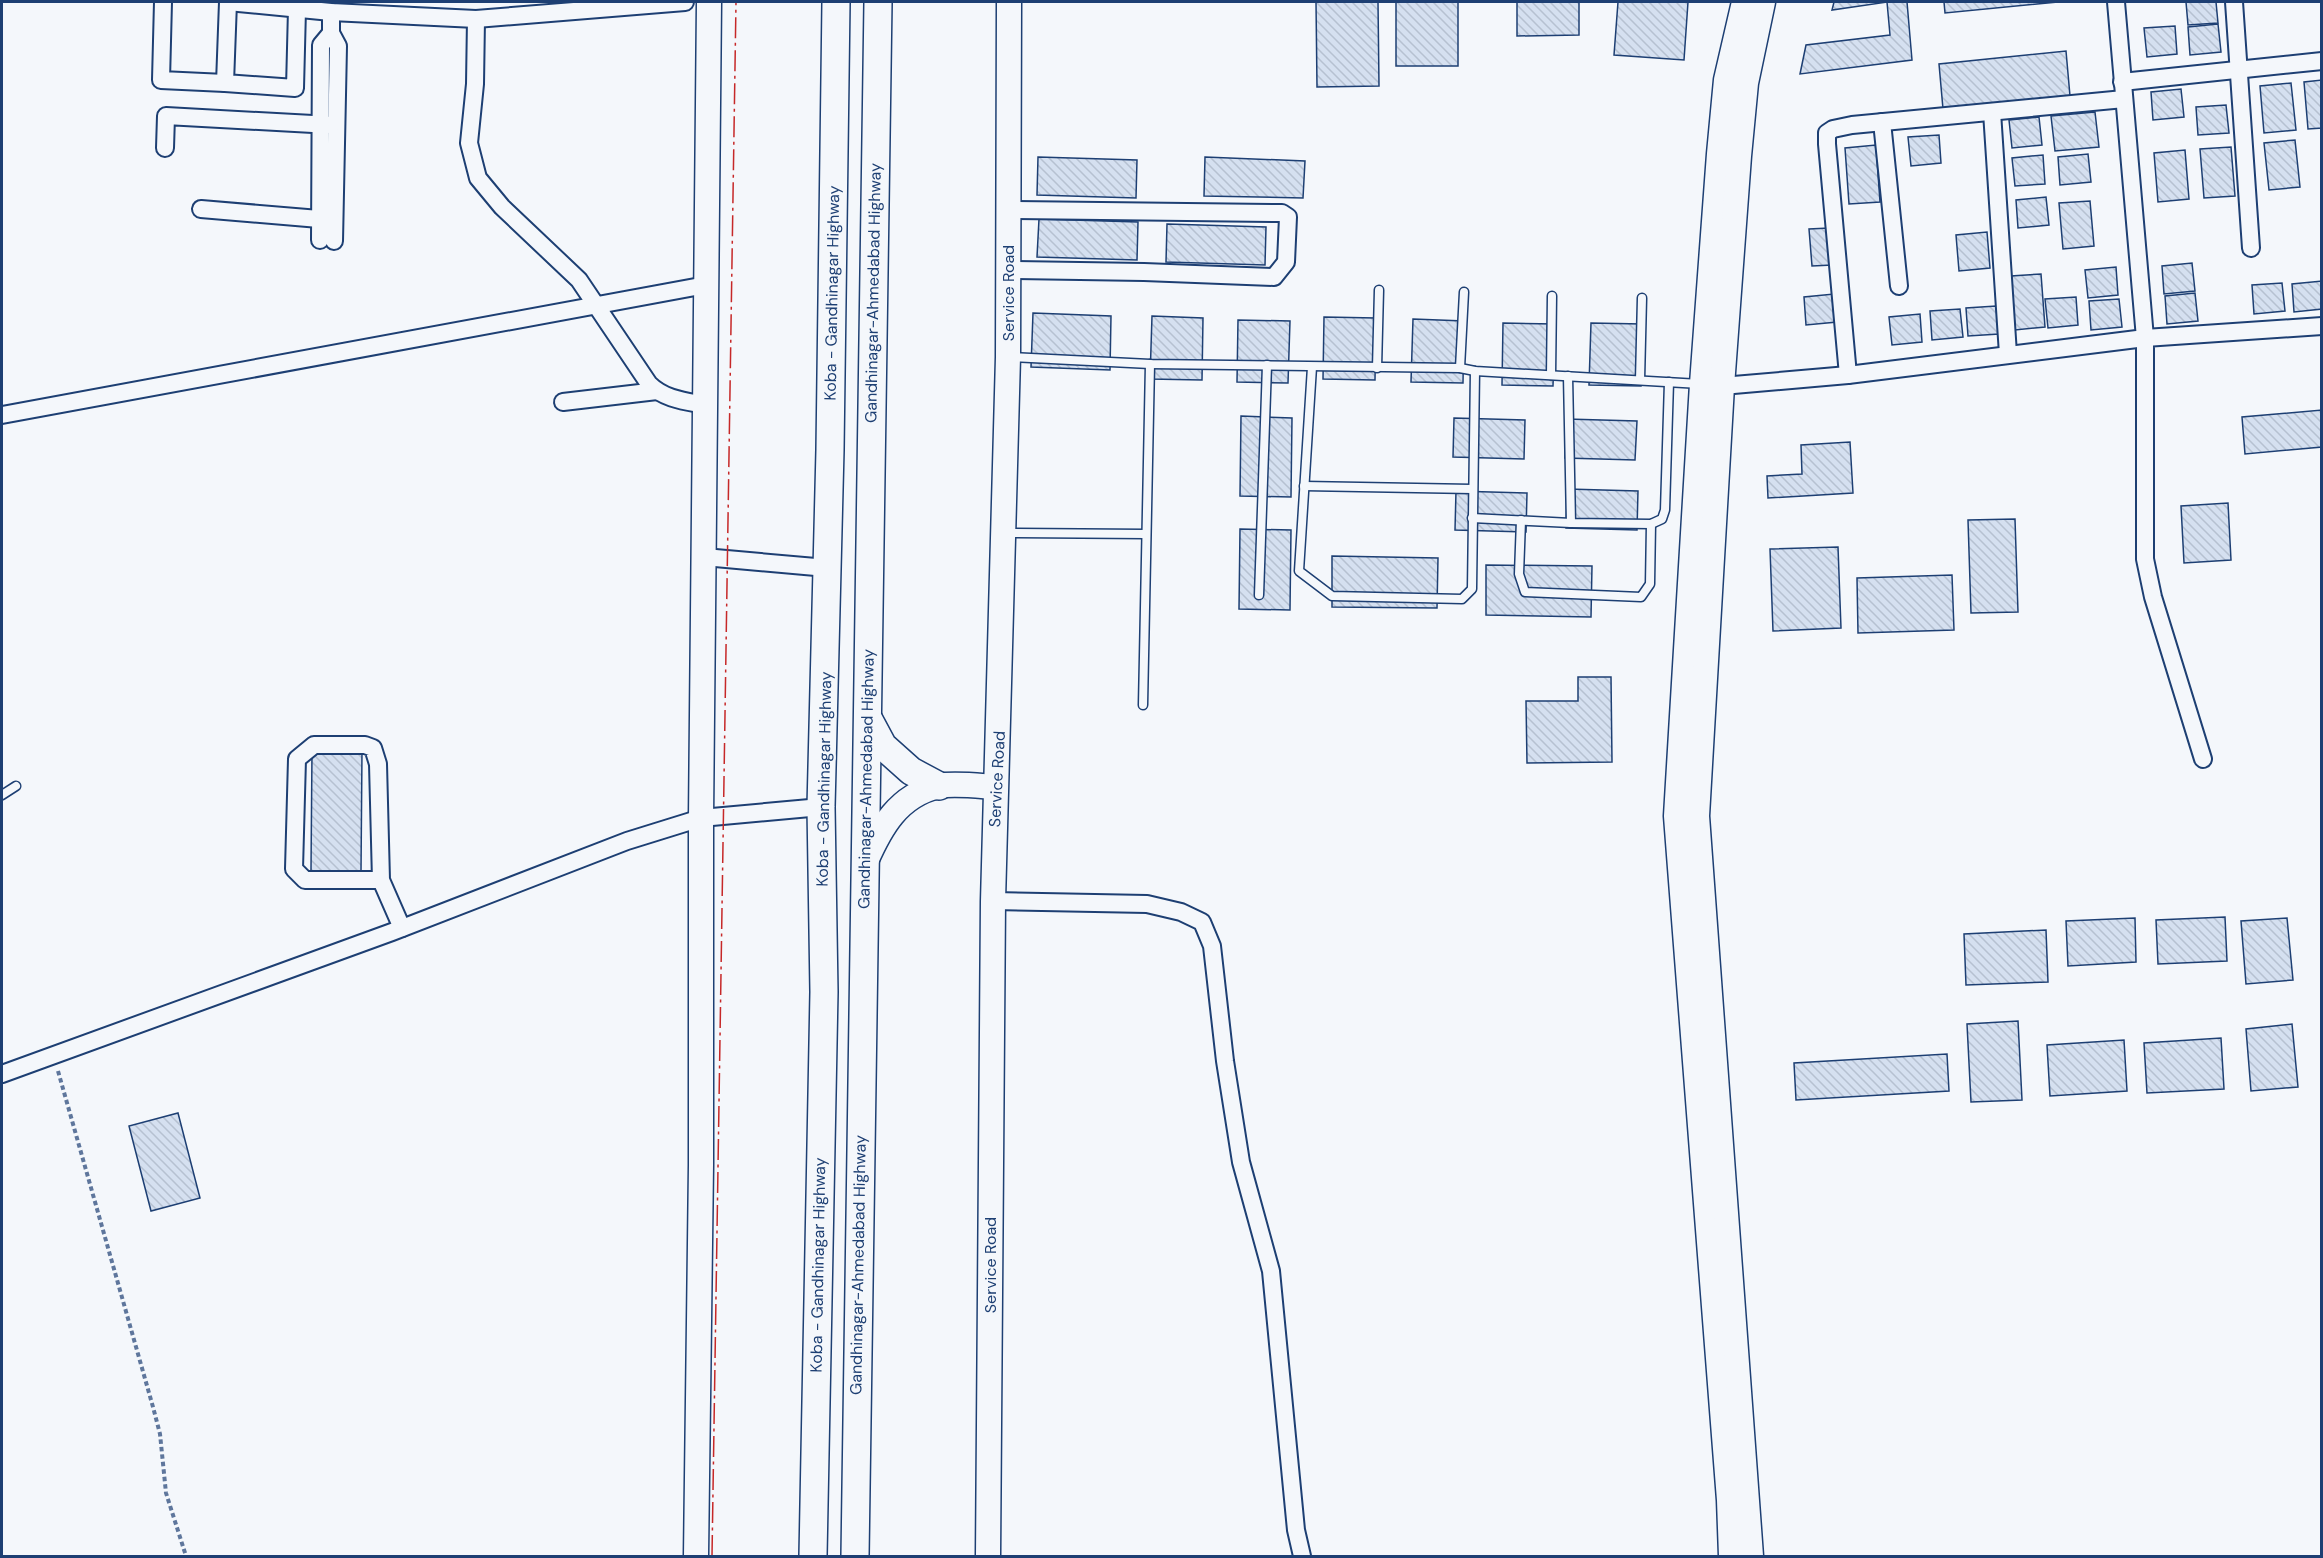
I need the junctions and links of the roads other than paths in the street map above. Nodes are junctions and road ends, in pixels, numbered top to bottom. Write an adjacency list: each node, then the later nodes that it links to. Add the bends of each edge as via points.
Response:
1 (163, 2): 19 (street, via 161,80)
2 (228, 2): 13 (street); 19 (street)
3 (685, 2): 15 (street)
4 (709, 2): 31 (street)
5 (836, 2): 67 (main road, Koba - Gandhinagar Highway)
6 (878, 2): 70 (main road, Gandhinagar-Ahmedabad Highway)
7 (1009, 2): 26 (street, Service Road)
8 (1744, 2): 53 (street, via 1726,80)
9 (1763, 2): 53 (street, via 1746,83)
10 (2116, 2): 18 (street)
11 (2234, 2): 17 (street)
12 (356, 7): 14 (street); 15 (street)
13 (297, 9): 14 (street); 19 (street, via 295,88)
14 (331, 12): 23 (street, via 331,33 321,45)
15 (476, 19): 37 (street, via 469,143 478,178 502,207 579,280)
16 (2322, 62): 17 (street)
17 (2239, 70): 18 (street); 29 (street)
18 (2122, 82): 20 (street)
19 (225, 83)
20 (2124, 99): 21 (street); 39 (street)
21 (1992, 112): 22 (street); 40 (street)
22 (1882, 122): 32 (street); 49 (street, via 1827,133)
23 (329, 125): 24 (street, via 166,116); 27 (street)
24 (165, 148)
25 (201, 209): 27 (street)
26 (1009, 210): 30 (street, Service Road); 30 (street, via 1282,213 1289,224 1286,262 1274,277)
27 (327, 220): 28 (street)
28 (327, 241)
29 (2251, 248)
30 (1008, 270): 41 (street, Service Road)
31 (706, 285): 37 (street); 56 (street)
32 (1899, 286)
33 (1379, 290): 45 (lane)
34 (1464, 292): 46 (lane)
35 (1552, 296): 48 (lane)
36 (1642, 298): 51 (lane)
37 (596, 305): 54 (street); 57 (street)
38 (2322, 326): 39 (street)
39 (2145, 338): 40 (street); 71 (street, via 2145,559)
40 (2008, 354): 49 (street)
41 (1008, 357): 42 (lane); 64 (street, Service Road)
42 (1150, 364): 43 (lane); 65 (lane)
43 (1267, 365): 44 (lane); 68 (lane)
44 (1312, 367): 45 (lane); 58 (lane)
45 (1377, 368): 46 (lane)
46 (1460, 369): 47 (lane)
47 (1475, 371): 48 (lane); 59 (lane)
48 (1551, 375): 50 (lane)
49 (1848, 375): 53 (street)
50 (1568, 376): 51 (lane); 62 (lane)
51 (1640, 380): 52 (lane)
52 (1669, 382): 53 (lane); 63 (lane, via 1665,510 1662,519)
53 (1712, 385): 88 (street, via 1676,816); 89 (street, via 1697,816)
54 (657, 392): 55 (street); 56 (street)
55 (563, 402)
56 (705, 405): 66 (street)
57 (2, 415)
58 (1304, 486): 59 (lane); 60 (lane, via 1299,571 1332,596 1462,599 1472,589)
59 (1472, 489): 60 (lane)
60 (1472, 518): 61 (lane)
61 (1521, 520): 62 (lane); 63 (lane, via 1519,574 1525,592 1641,597 1650,584)
62 (1571, 523): 63 (lane)
63 (1651, 524)
64 (1004, 532): 65 (lane); 74 (street, Service Road)
65 (1146, 534): 69 (lane)
66 (704, 558): 67 (street); 77 (street)
67 (827, 568): 76 (main road, Koba - Gandhinagar Highway)
68 (1259, 595)
69 (1143, 705)
70 (867, 716): 73 (main road, via 883,746 911,771); 78 (main road, Gandhinagar-Ahmedabad Highway)
71 (2203, 759)
72 (16, 786): 75 (lane)
73 (939, 786): 74 (street); 78 (street, via 915,795 897,809 881,828)
74 (995, 787): 80 (street, Service Road)
75 (2, 795)
76 (822, 807): 77 (street); 84 (main road, Koba - Gandhinagar Highway, via 824,992)
77 (701, 818): 81 (street, via 627,841); 83 (street, via 702,1165)
78 (865, 864): 85 (main road, Gandhinagar-Ahmedabad Highway)
79 (381, 880): 79 (street, via 378,764 373,748 314,745 297,759 294,869 304,880); 81 (street)
80 (993, 901): 86 (street, Service Road); 87 (street, via 1147,904 1202,922 1212,946 1240,1162 1271,1271 1296,1530)
81 (402, 928): 82 (street)
82 (2, 1074)
83 (696, 1557)
84 (813, 1557)
85 (855, 1557)
86 (988, 1557)
87 (1302, 1557)
88 (1731, 1557)
89 (1751, 1557)

